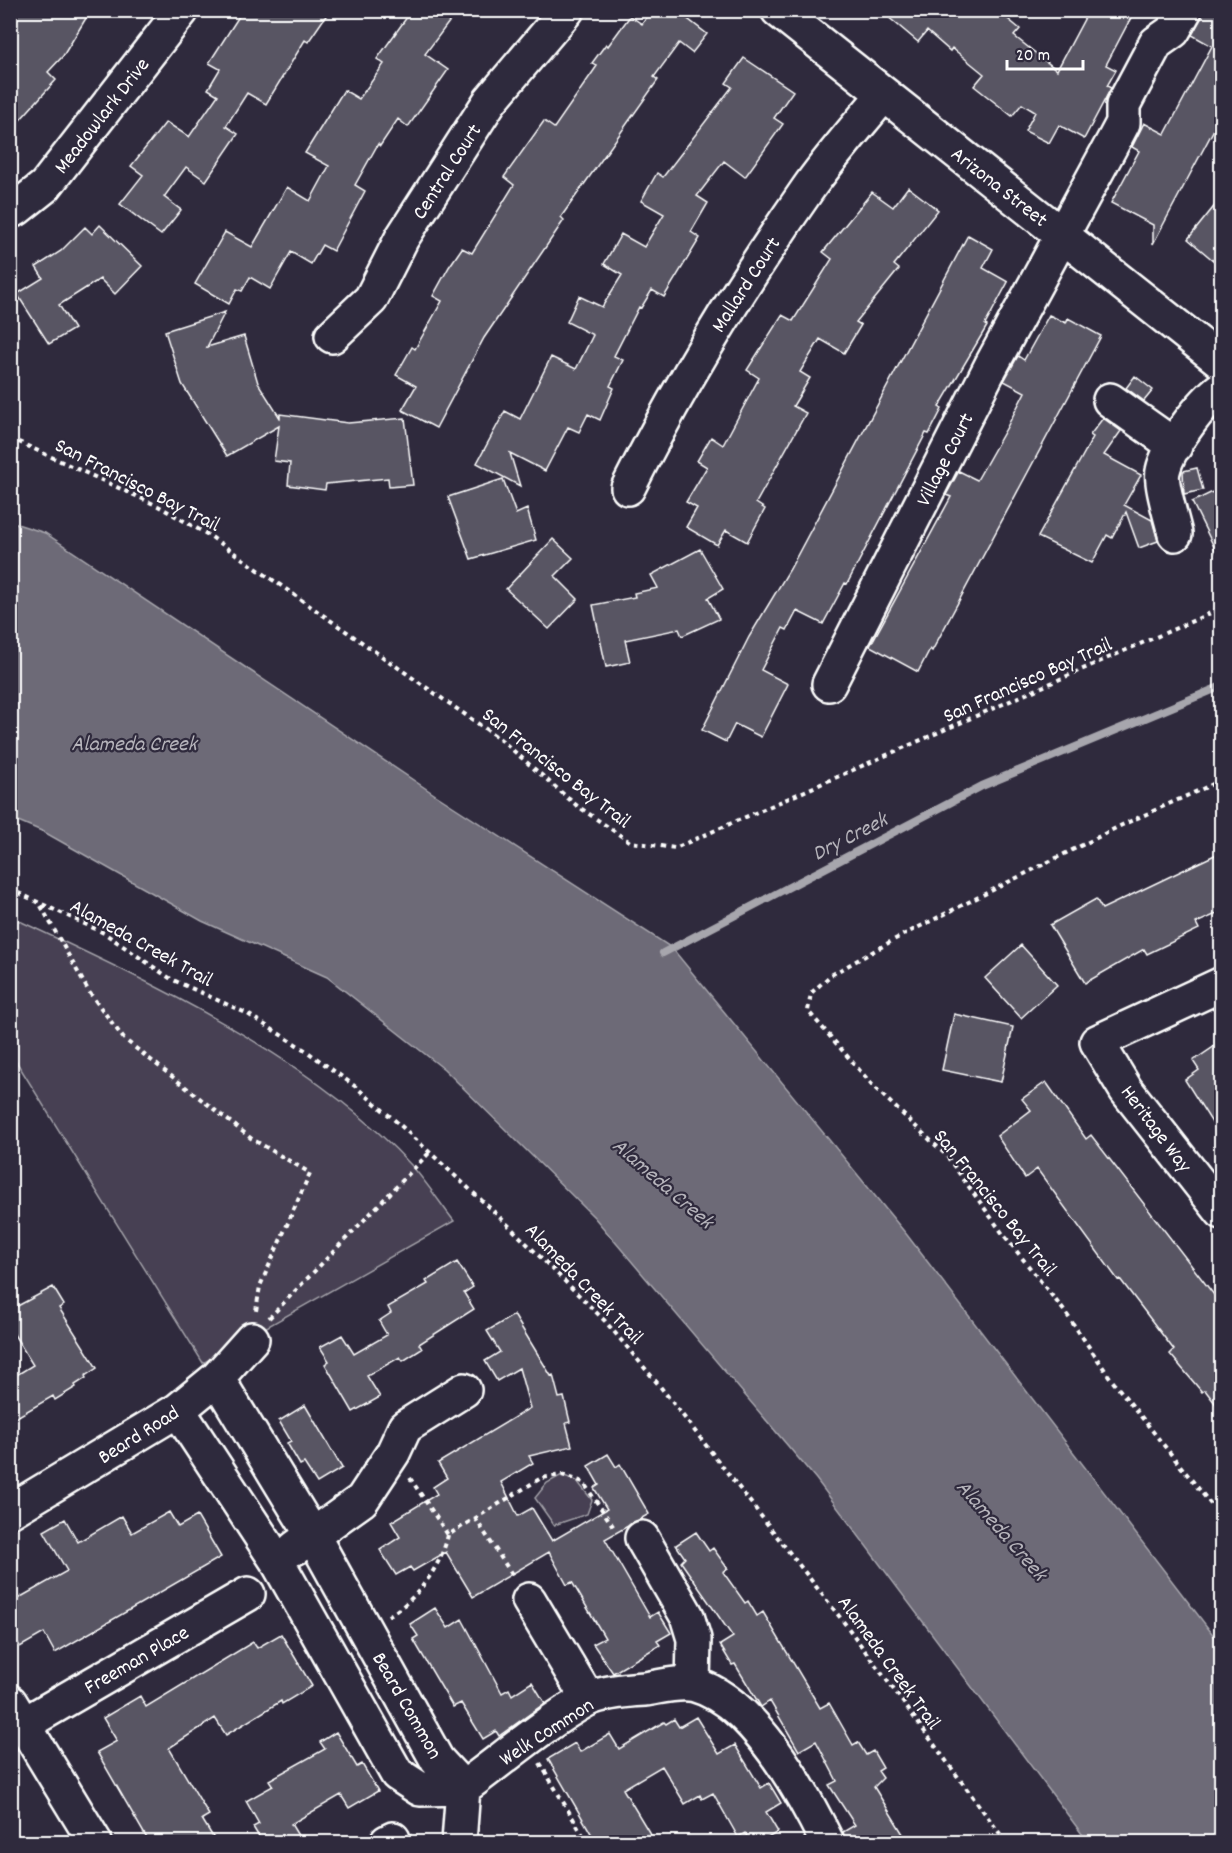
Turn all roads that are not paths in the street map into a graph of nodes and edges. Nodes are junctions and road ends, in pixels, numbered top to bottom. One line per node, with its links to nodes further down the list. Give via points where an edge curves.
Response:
1 (182, 10): 6 (street, Meadowlark Drive, via 45,186 15,209)
2 (567, 10): 8 (street, Central Court, via 490,101 402,238 371,299)
3 (778, 10): 5 (street, Arizona Street)
4 (1179, 21): 7 (street, Village Court, via 1156,43 1123,105 1123,123)
5 (884, 94): 7 (street, Arizona Street); 13 (street, Mallard Court, via 808,188 728,308 669,407)
6 (10, 208)
7 (1063, 235): 9 (street, Arizona Street); 15 (street, Village Court, via 991,366)
8 (332, 336)
9 (1221, 362)
10 (1221, 388): 12 (street, via 1209,398)
11 (1110, 400): 12 (street)
12 (1175, 446): 14 (street, via 1162,472)
13 (628, 488)
14 (1175, 534)
15 (829, 684)
16 (1221, 984): 17 (street, Heritage Way, via 1097,1042 1126,1090)
17 (1221, 1212)
18 (252, 1339): 19 (street, Beard Road)
19 (217, 1378): 21 (street, Beard Road); 23 (street, Beard Common)
20 (464, 1390): 23 (street, via 405,1427 362,1500)
21 (178, 1410): 22 (street, Beard Road); 25 (street, Beard Common)
22 (10, 1511)
23 (313, 1536): 25 (street); 31 (street, Beard Common, via 437,1760)
24 (642, 1538): 28 (street, via 687,1616 694,1639)
25 (277, 1561): 31 (street, Beard Common, via 398,1774 420,1789)
26 (248, 1594): 30 (street, Freeman Place)
27 (529, 1599): 29 (street)
28 (693, 1684): 29 (street, Welk Common); 34 (street, via 730,1702 763,1737)
29 (588, 1699): 31 (street, Welk Common)
30 (17, 1713): 32 (street)
31 (463, 1788): 33 (street)
32 (95, 1842)
33 (459, 1842)
34 (827, 1842)

